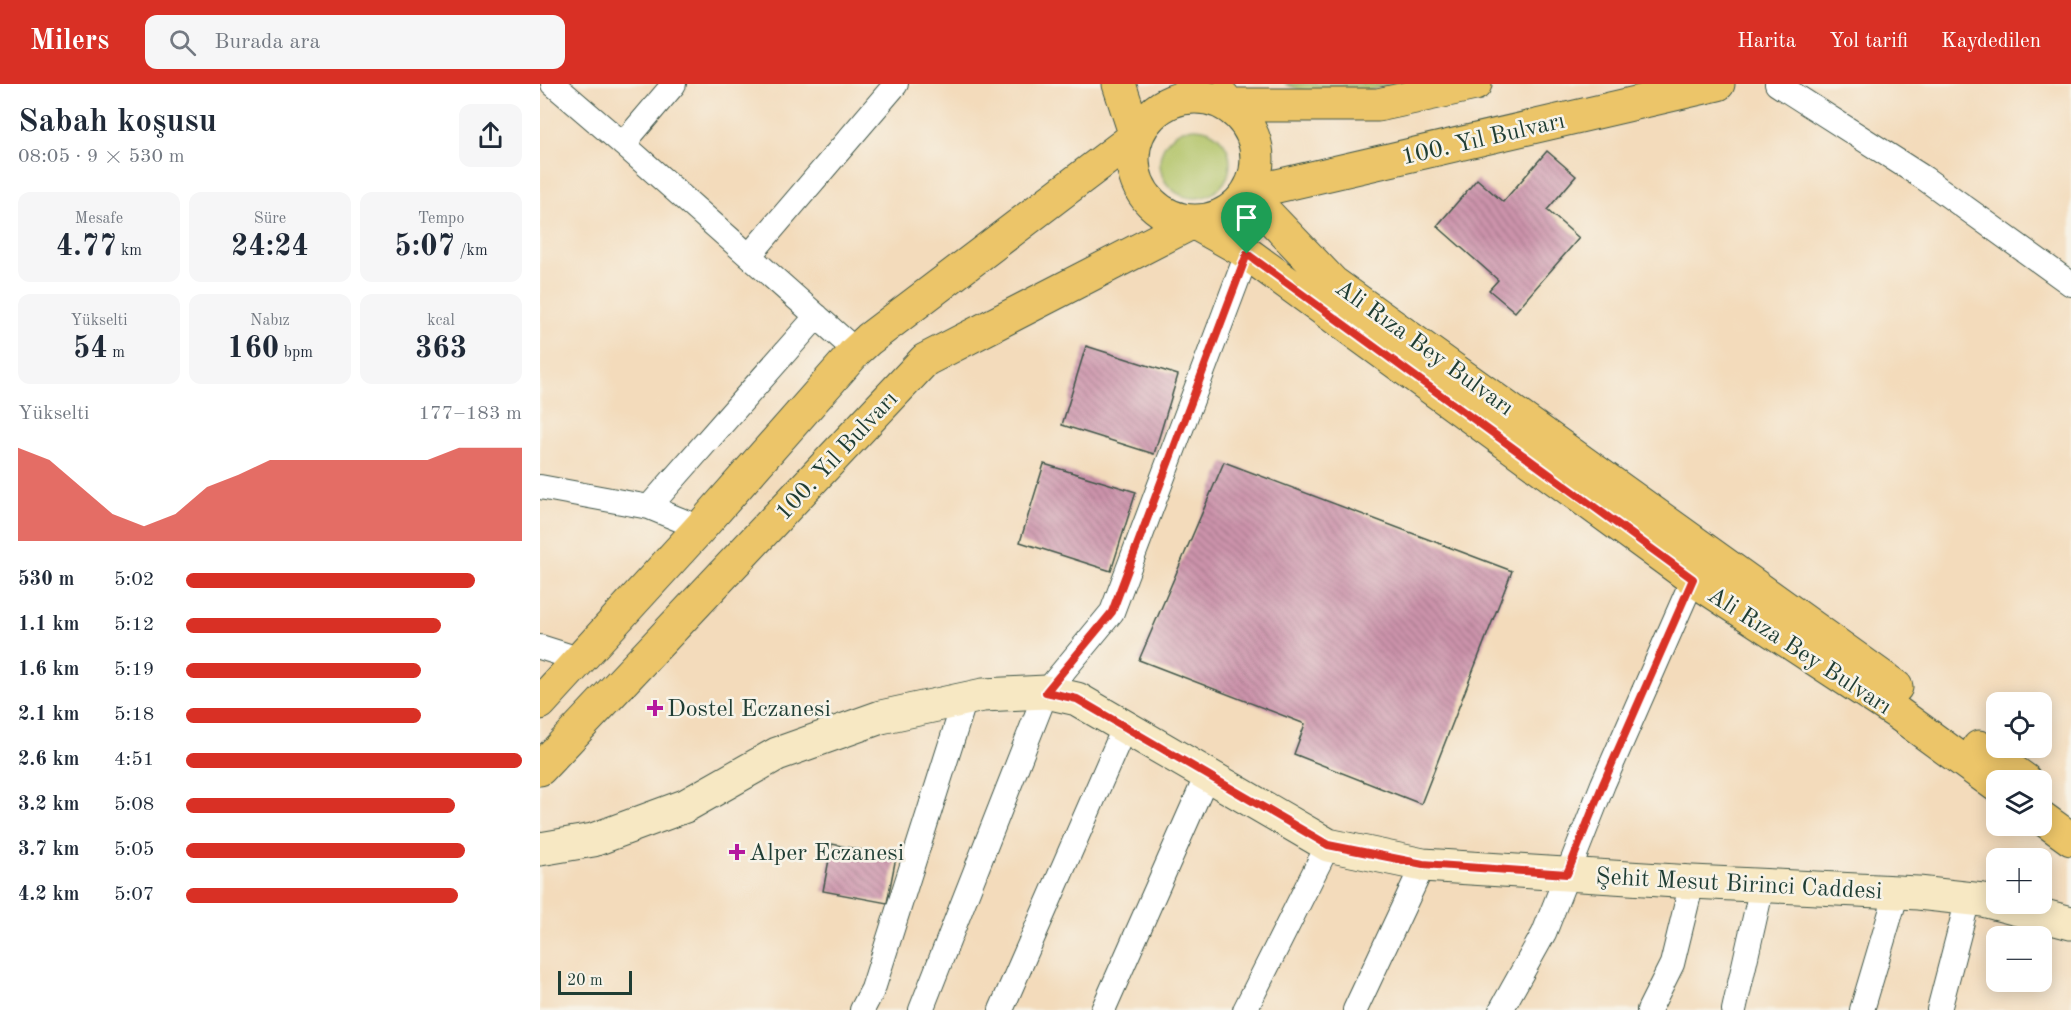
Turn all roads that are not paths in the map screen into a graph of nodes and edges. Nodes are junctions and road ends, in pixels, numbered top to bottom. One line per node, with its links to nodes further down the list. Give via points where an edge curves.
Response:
1 (553, 84): 10 (street)
2 (674, 84): 10 (street)
3 (896, 84): 14 (street)
4 (1119, 84): 9 (main road)
5 (1475, 84): 8 (main road, via 1378,105)
6 (1718, 84): 11 (main road, 100. Yıl Bulvarı)
7 (1777, 84): 15 (street, via 1924,178)
8 (1222, 95): 9 (main road, via 1174,100 1158,108); 11 (main road, via 1242,118 1255,145 1256,175)
9 (1136, 136): 12 (main road, via 1134,176 1142,194 1165,214); 17 (main road)
10 (623, 144): 14 (street)
11 (1248, 193): 12 (main road, via 1224,214); 29 (main road, Ali Rıza Bey Bulvarı, via 1333,283)
12 (1193, 222): 13 (main road, Ali Rıza Bey Bulvarı); 28 (main road, 100. Yıl Bulvarı, via 925,360)
13 (1247, 254): 21 (main road, Ali Rıza Bey Bulvarı); 24 (street, via 1112,612)
14 (749, 256): 16 (street)
15 (2071, 284)
16 (817, 316): 17 (street); 19 (street)
17 (856, 351): 20 (main road)
18 (540, 487): 19 (street)
19 (649, 507): 20 (street)
20 (700, 528): 23 (main road)
21 (1693, 579): 31 (main road, Ali Rıza Bey Bulvarı, via 1896,712); 39 (street)
22 (540, 647): 23 (street)
23 (578, 659): 26 (main road)
24 (1046, 692): 25 (main road, Şehit Mesut Birinci Caddesi); 27 (main road, Şehit Mesut Birinci Caddesi, via 1077,699); 46 (street)
25 (965, 699): 37 (main road, Şehit Mesut Birinci Caddesi, via 881,717 777,754 685,806 593,840); 45 (street, via 873,989)
26 (540, 703)
27 (1125, 726): 30 (main road, Şehit Mesut Birinci Caddesi); 47 (street)
28 (540, 769)
29 (2011, 770)
30 (1207, 775): 36 (main road, Şehit Mesut Birinci Caddesi); 48 (street)
31 (1986, 778)
32 (2052, 799): 33 (main road)
33 (2071, 813)
34 (2052, 825): 35 (main road)
35 (2071, 839)
36 (1328, 845): 38 (main road, Şehit Mesut Birinci Caddesi); 49 (street)
37 (540, 849)
38 (1423, 864): 39 (main road, Şehit Mesut Birinci Caddesi); 50 (street)
39 (1567, 874): 40 (main road, Şehit Mesut Birinci Caddesi); 51 (street, via 1544,933)
40 (1692, 882): 41 (main road, Şehit Mesut Birinci Caddesi); 52 (street, via 1672,964)
41 (1762, 886): 42 (main road, Şehit Mesut Birinci Caddesi); 53 (street)
42 (1897, 892): 43 (main road, Şehit Mesut Birinci Caddesi); 54 (street)
43 (1968, 899): 44 (main road, Şehit Mesut Birinci Caddesi); 55 (street)
44 (2071, 923)
45 (862, 1010)
46 (921, 1010)
47 (1001, 1010)
48 (1103, 1010)
49 (1245, 1010)
50 (1355, 1010)
51 (1502, 1010)
52 (1649, 1010)
53 (1734, 1010)
54 (1862, 1010)
55 (1939, 1010)

